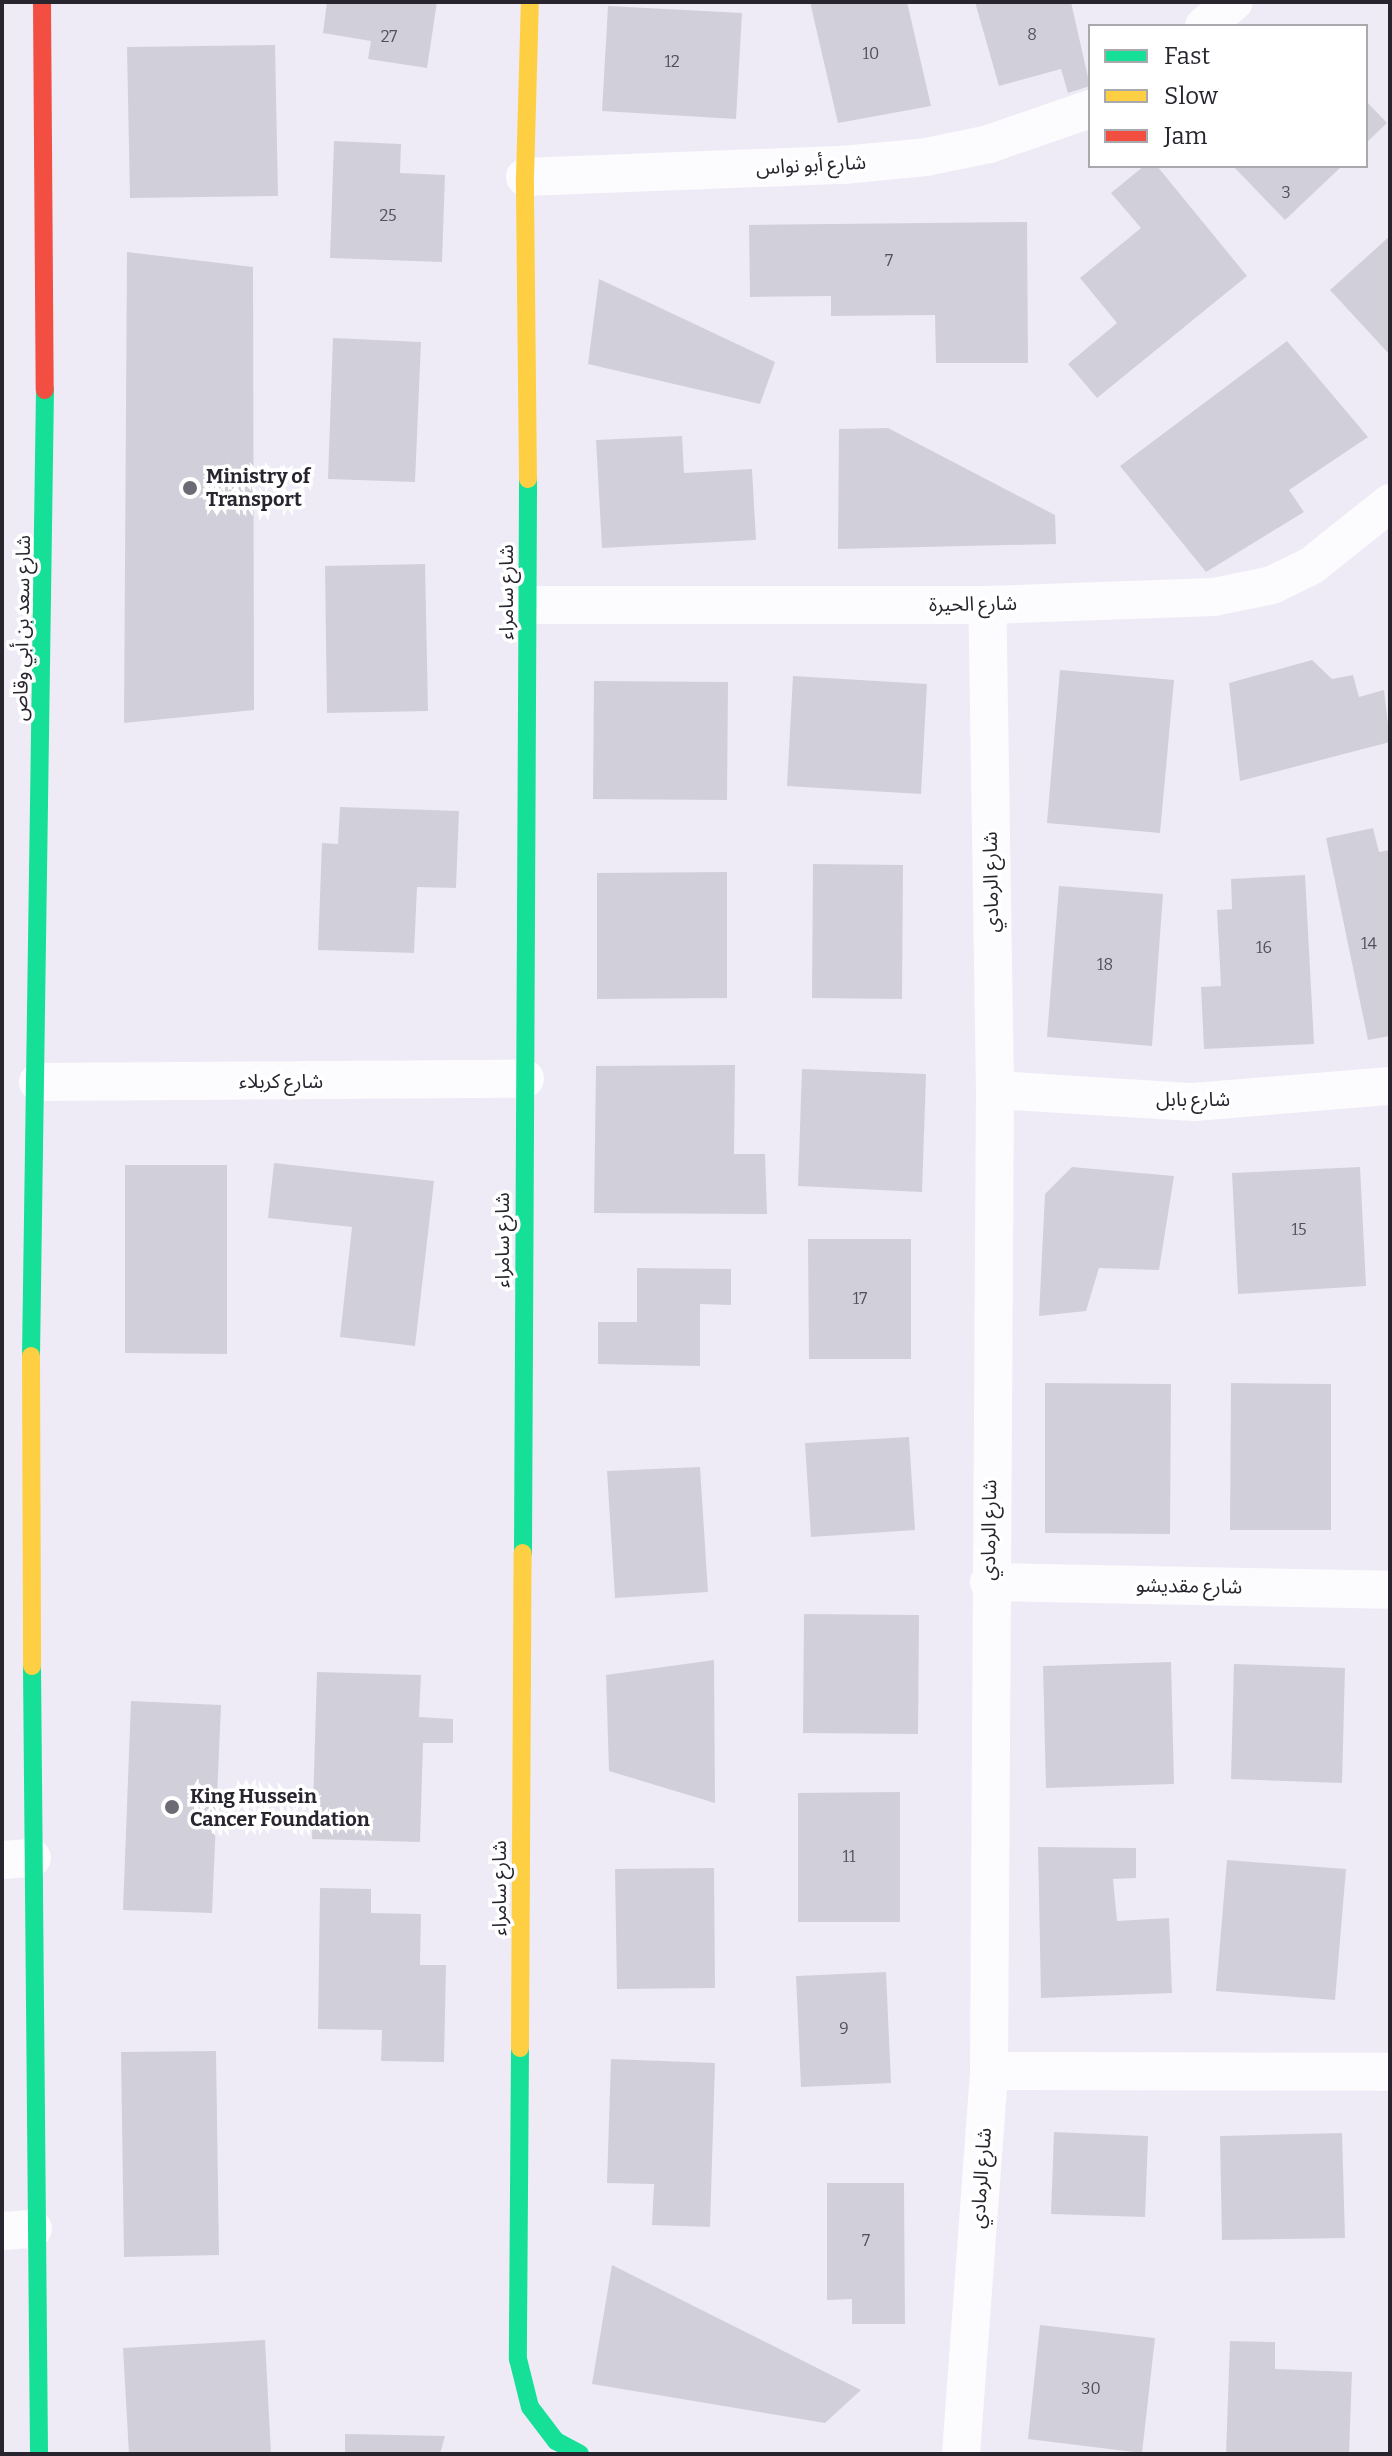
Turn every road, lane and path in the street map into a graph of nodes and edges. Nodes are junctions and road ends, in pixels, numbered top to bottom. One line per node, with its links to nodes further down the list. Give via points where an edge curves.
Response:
1 (42, 2): 13 (street, شارع سعد بن أبي وقاص, via 46,480)
2 (530, 2): 8 (street, شارع سامراء)
3 (1185, 2): 5 (street)
4 (1234, 2): 6 (street)
5 (1202, 24)
6 (1206, 24)
7 (1088, 110): 8 (street, شارع أبو نواس, via 989,144 926,157)
8 (525, 177): 10 (street, شارع سامراء)
9 (1390, 503): 11 (street, شارع الحيرة, via 1311,566 1272,585 1214,597)
10 (529, 605): 11 (street, شارع الحيرة); 12 (street, شارع سامراء)
11 (987, 605): 15 (street, شارع الرمادي)
12 (525, 1079): 13 (street, شارع كربلاء); 23 (street, شارع سامراء, via 518,2359 530,2407 556,2441)
13 (38, 1082): 18 (street, شارع سعد بن أبي وقاص, via 23,1397)
14 (1390, 1086): 15 (street, شارع بابل, via 1194,1102)
15 (995, 1090): 16 (street, شارع الرمادي)
16 (989, 1582): 17 (street, شارع مقديشو); 19 (street, شارع الرمادي)
17 (1390, 1590)
18 (17, 1859): 21 (street, شارع سعد بن أبي وقاص)
19 (989, 2071): 20 (street); 24 (street, شارع الرمادي)
20 (1390, 2072)
21 (18, 2230): 22 (street, شارع سعد بن أبي وقاص)
22 (39, 2454)
23 (580, 2454)
24 (961, 2454)

